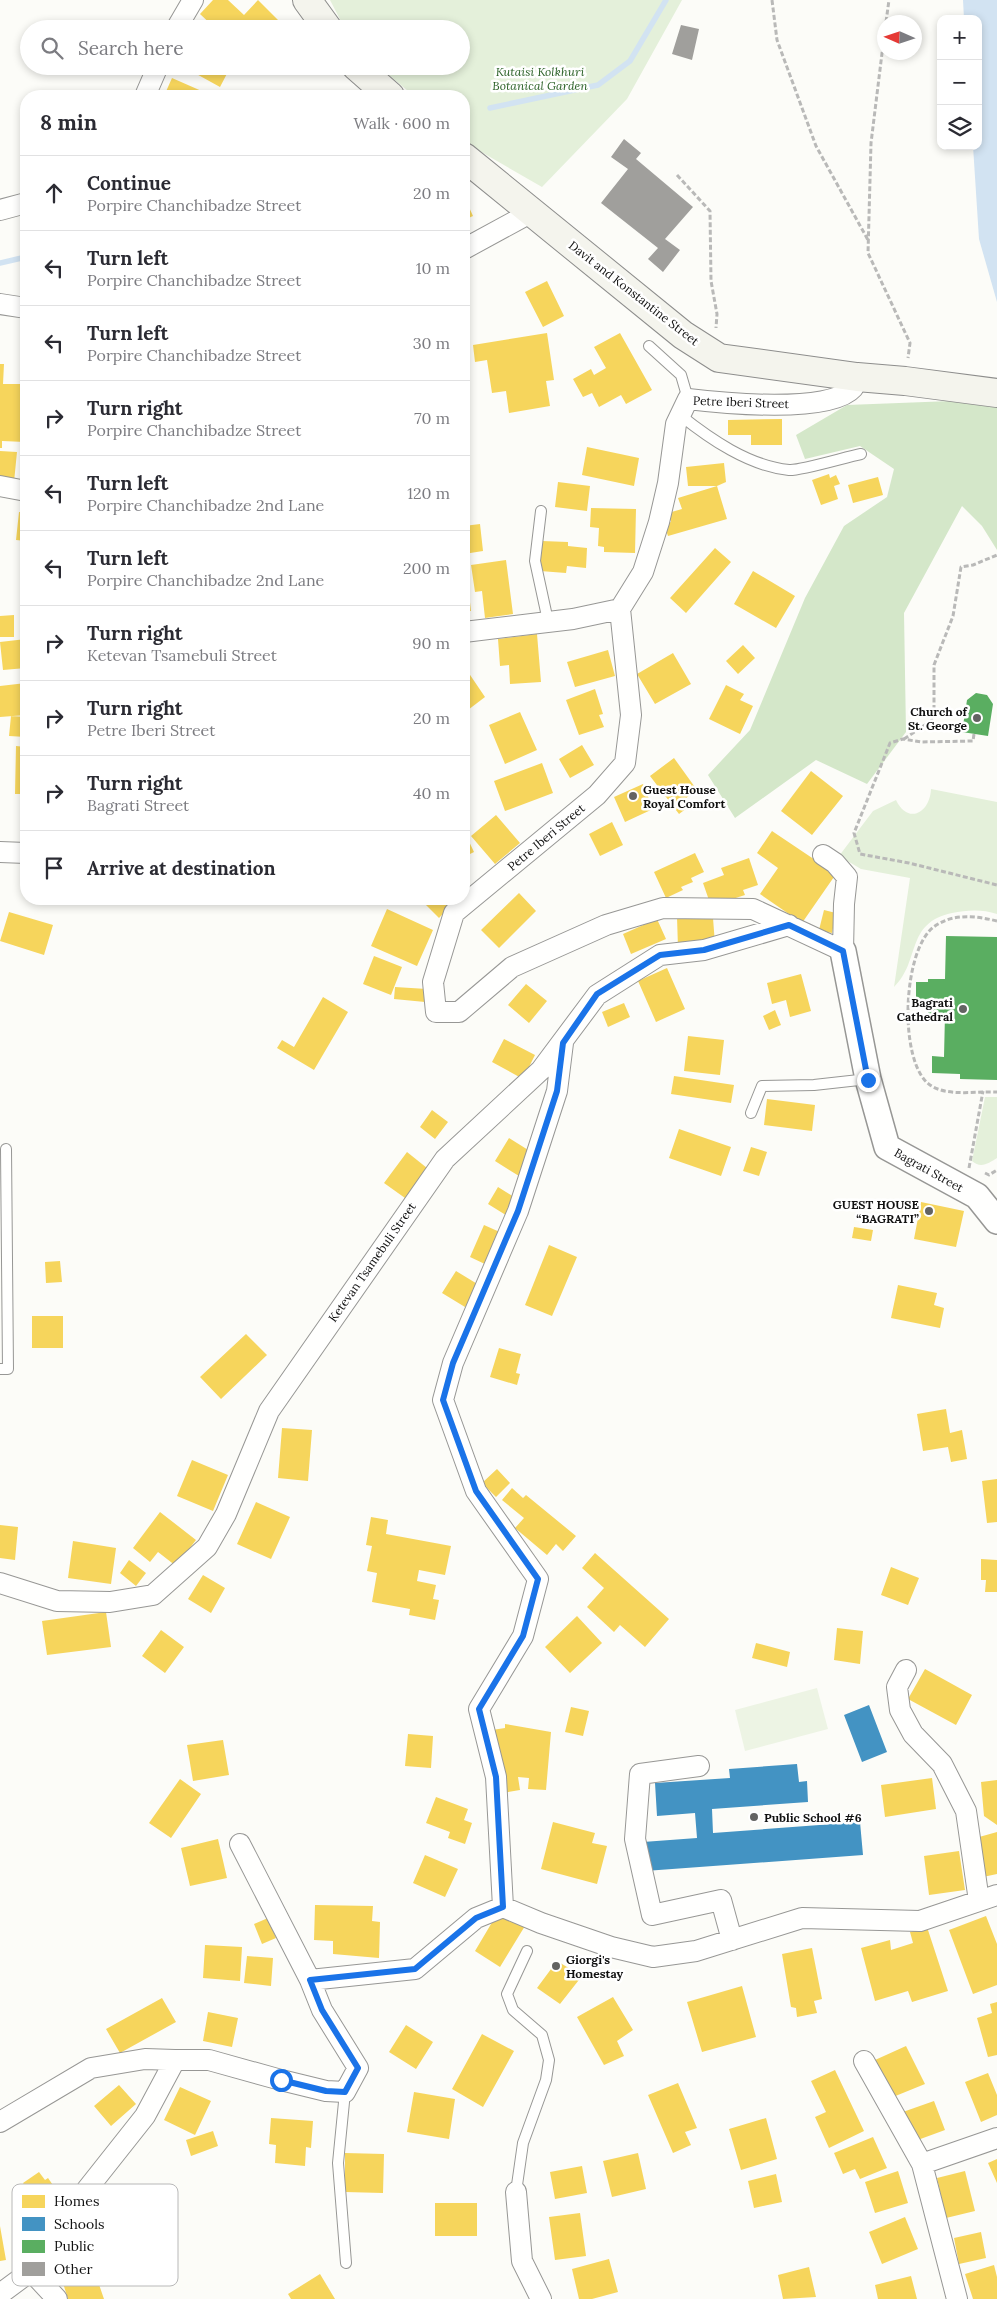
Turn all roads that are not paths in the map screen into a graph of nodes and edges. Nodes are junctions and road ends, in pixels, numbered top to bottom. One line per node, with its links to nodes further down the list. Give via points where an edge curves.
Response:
1 (194, 0): 3 (street)
2 (307, 0): 4 (main road)
3 (182, 20)
4 (321, 20)
5 (154, 75): 7 (street)
6 (366, 75): 8 (main road)
7 (148, 90)
8 (383, 90)
9 (470, 161): 12 (main road, Davit and Konstantine Street)
10 (20, 204): 11 (street)
11 (0, 210)
12 (532, 212): 13 (street); 17 (main road, Davit and Konstantine Street, via 683,335 719,358)
13 (470, 247)
14 (0, 304): 15 (street)
15 (20, 307)
16 (649, 346): 19 (lane, via 681,375)
17 (858, 377): 18 (main road, Davit and Konstantine Street); 19 (street, Petre Iberi Street, via 852,388 830,400)
18 (997, 393)
19 (684, 407): 20 (lane, via 710,439 758,462 790,470); 24 (street, Petre Iberi Street, via 676,424 659,522 643,572)
20 (861, 454)
21 (0, 486): 22 (street)
22 (20, 490)
23 (541, 511): 25 (lane, via 535,561)
24 (620, 608): 25 (street); 30 (street, Petre Iberi Street, via 631,715 625,763 596,795)
25 (548, 621): 26 (street)
26 (470, 631)
27 (0, 852): 28 (street)
28 (20, 853)
29 (823, 855): 33 (street, Bagrati Street, via 847,877)
30 (470, 900)
31 (464, 905): 32 (street, Petre Iberi Street, via 454,913 433,982 436,1012 460,1012 512,967 606,925 663,908 753,909)
32 (789, 925): 33 (street, Petre Iberi Street); 34 (street, Ketevan Tsamebuli Street, via 704,950 660,955 597,994)
33 (843, 951): 35 (street, Bagrati Street)
34 (563, 1043): 40 (street, Ketevan Tsamebuli Street, via 541,1070 445,1158 269,1411 226,1514 207,1547 153,1594 110,1602 57,1600); 45 (street, via 557,1091 518,1211 453,1363 443,1400 476,1491 538,1579 523,1636 479,1709 496,1777)
35 (868, 1080): 36 (lane, via 762,1086); 38 (street, Bagrati Street, via 887,1147 973,1181 977,1196)
36 (751, 1113)
37 (6, 1149): 39 (lane, via 8,1369)
38 (997, 1221)
39 (0, 1369)
40 (0, 1583)
41 (906, 1670): 44 (street, via 897,1687 900,1710 913,1734 942,1764 966,1811)
42 (699, 1766): 46 (street, via 640,1774 635,1839 652,1915 721,1900)
43 (240, 1844): 48 (street)
44 (988, 1898): 46 (street, via 920,1921 802,1918)
45 (503, 1907): 46 (street, via 611,1947 653,1957 696,1951); 48 (street, via 476,1918 415,1969)
46 (732, 1940)
47 (527, 1951): 56 (lane, via 506,1994 514,2010 542,2035 549,2060 546,2080 523,2143)
48 (310, 1980): 51 (street, via 322,2010 358,2068)
49 (175, 2060): 51 (street, via 209,2060 326,2091); 52 (street, via 145,2059 91,2068); 55 (street, via 145,2116)
50 (864, 2061): 54 (street)
51 (345, 2092): 57 (lane, via 338,2163)
52 (0, 2122)
53 (997, 2138): 54 (street)
54 (922, 2164): 63 (street)
55 (91, 2184)
56 (516, 2192): 62 (street, via 522,2261)
57 (346, 2263)
58 (12, 2285): 60 (street)
59 (45, 2286): 61 (street)
60 (0, 2294)
61 (57, 2299)
62 (541, 2299)
63 (957, 2299)

